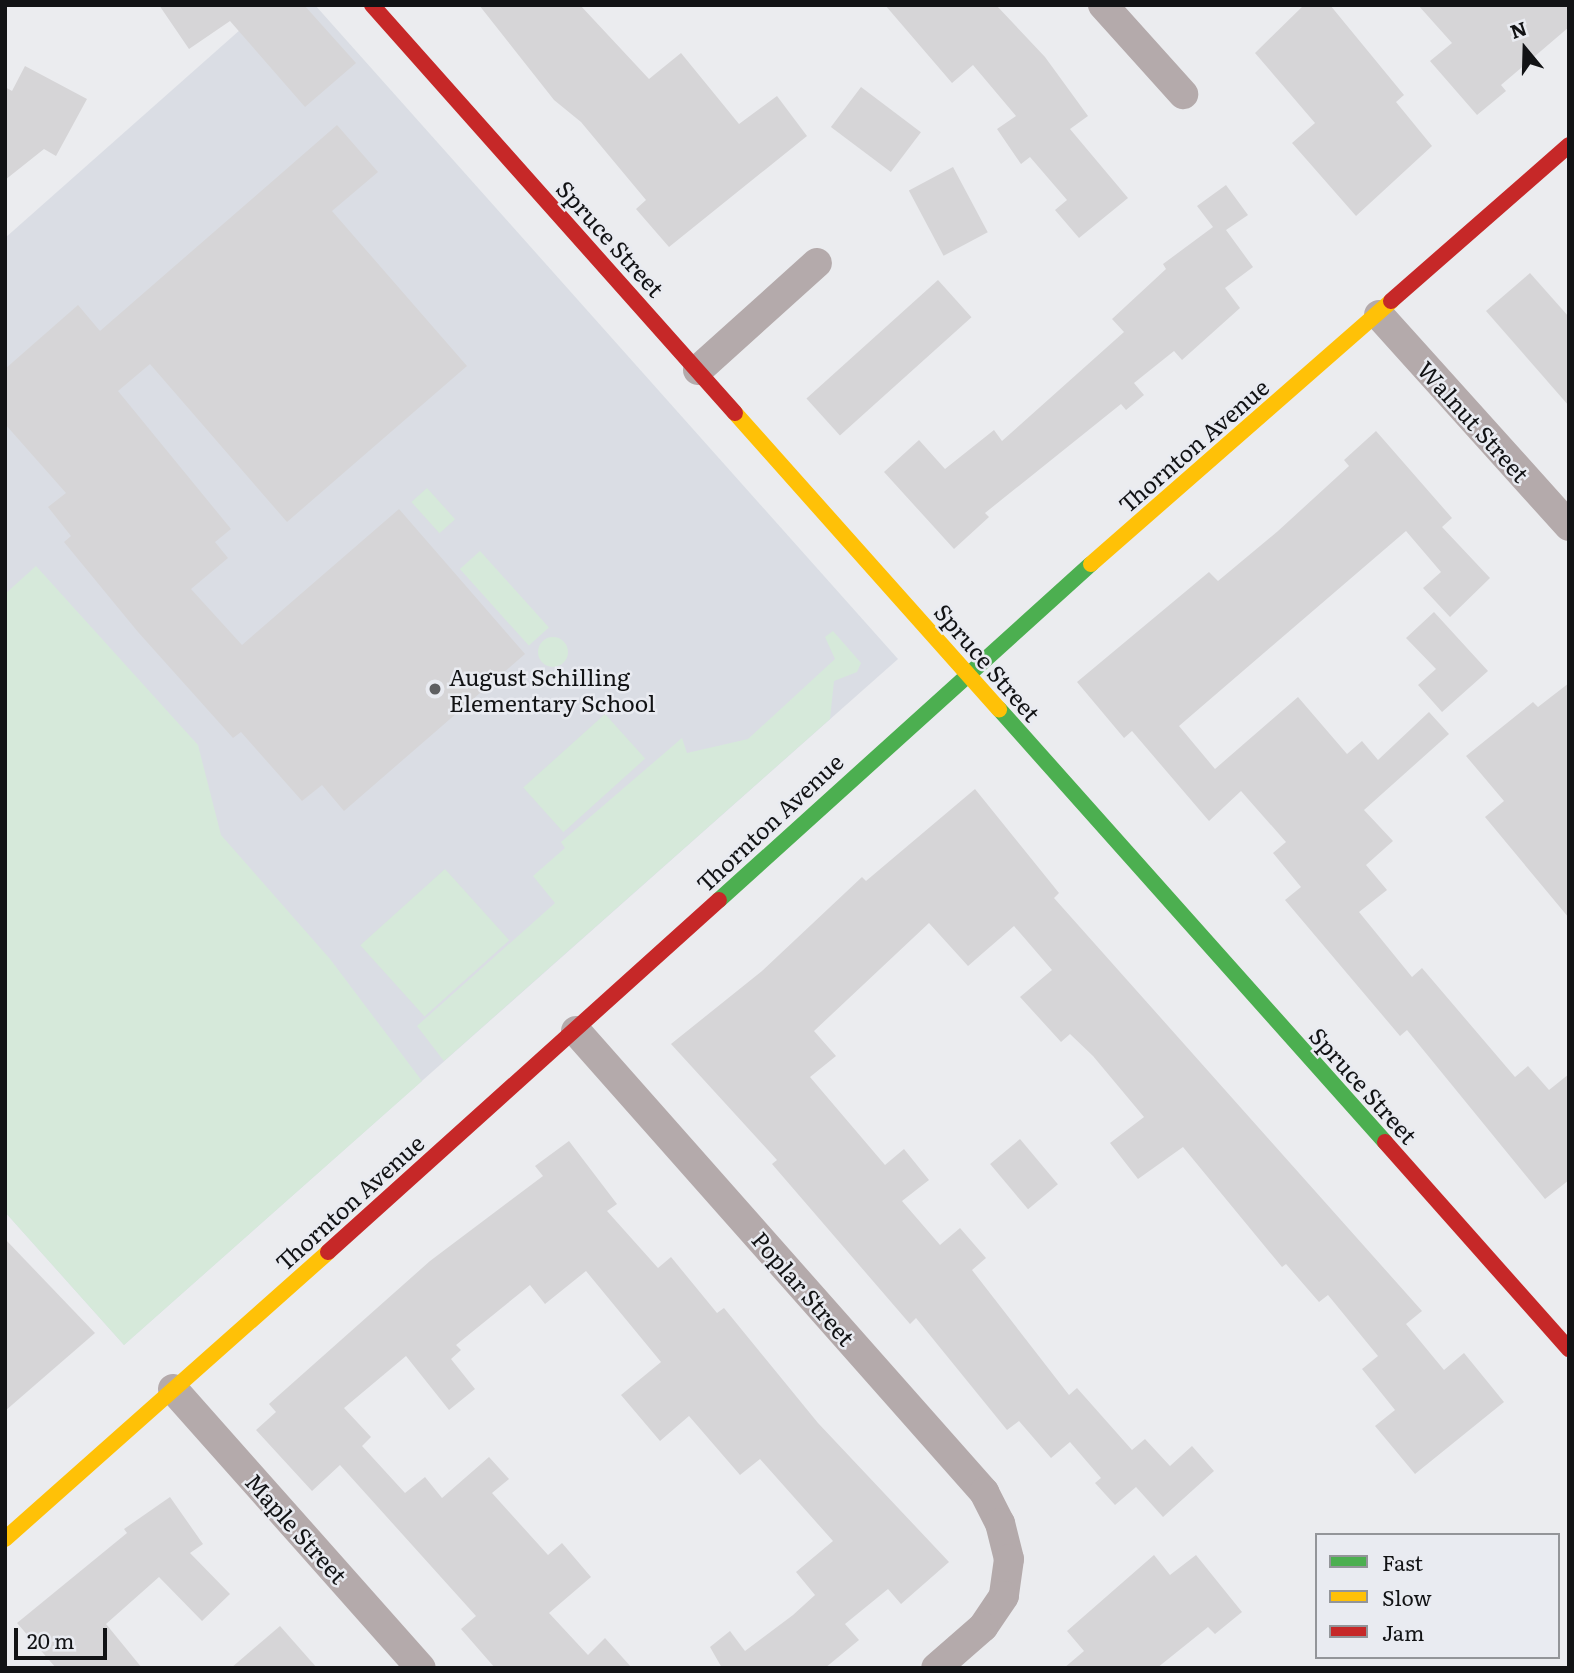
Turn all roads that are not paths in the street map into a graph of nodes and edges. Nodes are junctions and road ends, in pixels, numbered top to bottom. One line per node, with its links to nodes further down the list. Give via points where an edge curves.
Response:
1 (372, 5): 7 (main road, Spruce Street)
2 (1103, 5): 3 (street)
3 (1183, 94)
4 (1569, 145): 6 (main road, Thornton Avenue)
5 (817, 263): 7 (street)
6 (1380, 315): 8 (street, Walnut Street); 9 (main road, Thornton Avenue)
7 (698, 370): 9 (main road, Spruce Street)
8 (1569, 526)
9 (967, 673): 10 (main road, Thornton Avenue); 11 (main road, Spruce Street)
10 (576, 1031): 12 (main road, Thornton Avenue); 15 (street, Poplar Street, via 984,1492 1000,1523 1009,1559 1004,1596 983,1627)
11 (1569, 1349)
12 (173, 1388): 13 (main road, Thornton Avenue); 14 (street, Maple Street)
13 (5, 1539)
14 (421, 1668)
15 (936, 1668)

